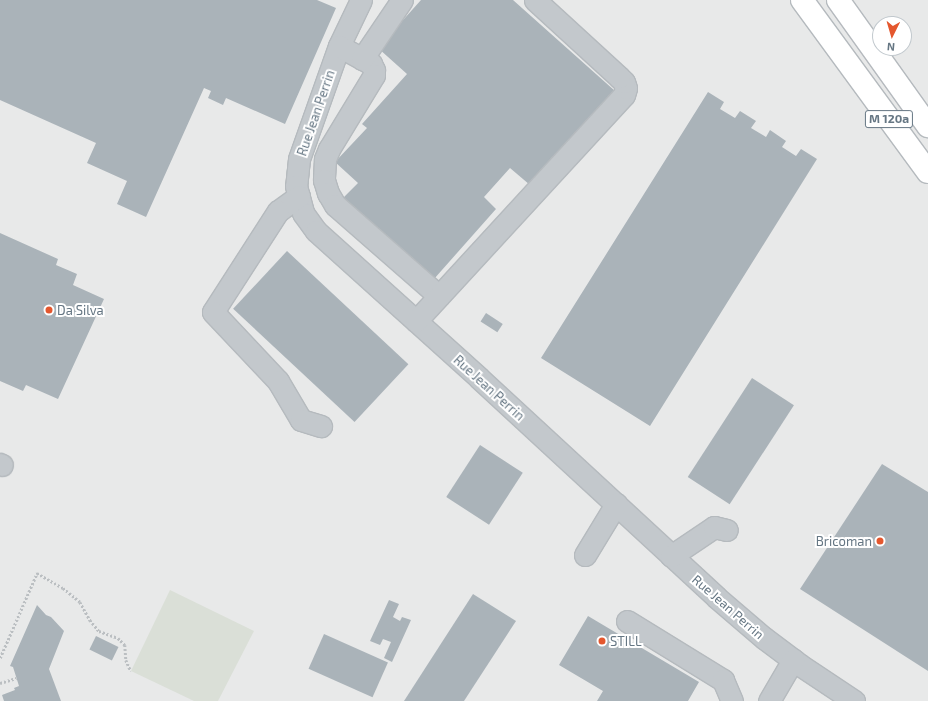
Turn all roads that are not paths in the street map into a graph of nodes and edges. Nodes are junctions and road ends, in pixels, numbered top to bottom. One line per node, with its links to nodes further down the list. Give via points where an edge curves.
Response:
1 (361, 0): 6 (street, Rue Jean Perrin)
2 (402, 0): 7 (street)
3 (535, 0): 11 (street, via 619,77 626,88 619,100)
4 (802, 0): 9 (main road, M 120a)
5 (838, 0): 8 (main road, M 120a)
6 (340, 46): 7 (street); 10 (street, Rue Jean Perrin, via 299,159 296,186)
7 (362, 59): 11 (street, via 371,64 374,75 324,159 324,180 328,193 336,205)
8 (928, 126)
9 (928, 172)
10 (299, 196): 12 (street, Rue Jean Perrin, via 302,213 316,231); 13 (street, via 278,211 214,312 278,381 301,420)
11 (439, 296): 12 (street)
12 (416, 321): 14 (street, Rue Jean Perrin)
13 (321, 426)
14 (616, 504): 16 (street); 17 (street, Rue Jean Perrin)
15 (726, 530): 17 (street, via 714,527)
16 (585, 554)
17 (671, 556): 19 (street, Rue Jean Perrin, via 716,597)
18 (627, 621): 20 (street, via 723,680)
19 (800, 665): 21 (street); 22 (street); 23 (street, Rue Jean Perrin)
20 (732, 701)
21 (769, 701)
22 (786, 701)
23 (854, 701)

